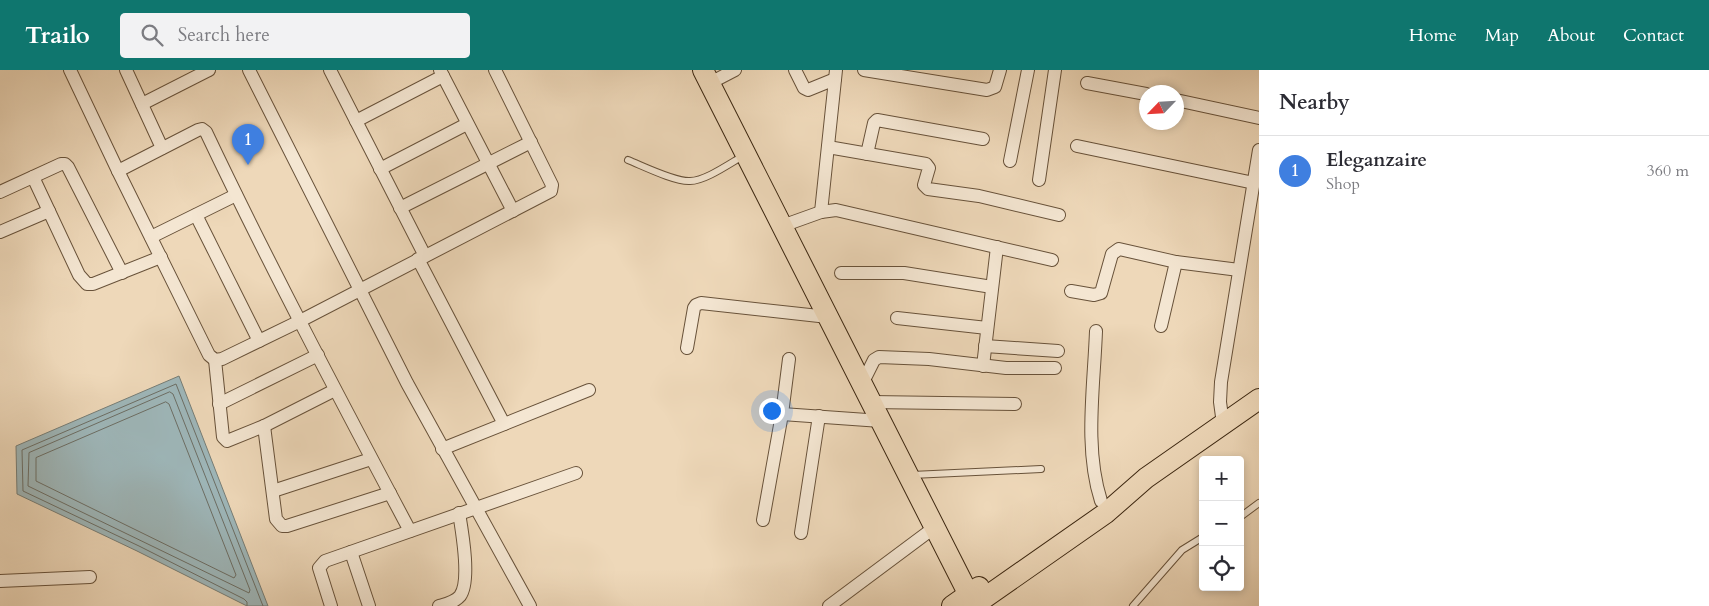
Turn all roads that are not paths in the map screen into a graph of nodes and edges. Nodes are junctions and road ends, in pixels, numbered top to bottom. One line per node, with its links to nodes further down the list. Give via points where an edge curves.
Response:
1 (70, 70): 35 (street)
2 (126, 70): 19 (street)
3 (209, 70): 19 (street)
4 (249, 70): 59 (street)
5 (495, 70): 24 (street)
6 (735, 70): 15 (street)
7 (795, 70): 14 (street, via 808,90)
8 (864, 70): 9 (street, via 987,90 995,87)
9 (1000, 70)
10 (1028, 70): 32 (street)
11 (1055, 70): 37 (street)
12 (335, 72): 21 (street)
13 (442, 73): 21 (street); 22 (street)
14 (835, 74): 26 (street)
15 (706, 76): 30 (main road)
16 (1087, 83): 17 (street)
17 (1139, 93)
18 (1184, 102): 20 (street)
19 (142, 104): 27 (street)
20 (1259, 118)
21 (356, 121): 34 (street)
22 (467, 124): 33 (street); 34 (street)
23 (983, 139): 29 (street, via 878,120 874,123)
24 (531, 142): 33 (street); 43 (street, via 553,189)
25 (1077, 146): 38 (street)
26 (828, 147): 29 (street); 44 (street)
27 (162, 148): 35 (street); 40 (street, via 202,129)
28 (1259, 150): 38 (street)
29 (867, 154): 46 (street, via 926,164 929,168 924,185 928,189 978,196)
30 (746, 155): 31 (lane, via 691,181 674,178); 47 (main road)
31 (628, 160)
32 (1010, 160)
33 (488, 163): 41 (street); 43 (street)
34 (380, 169): 41 (street)
35 (118, 171): 49 (street)
36 (33, 177): 39 (street); 42 (street); 56 (street, via 61,164 68,166)
37 (1039, 180)
38 (1254, 183): 55 (street)
39 (0, 192)
40 (236, 195): 45 (street); 63 (street)
41 (400, 208): 52 (street)
42 (49, 211): 48 (street); 56 (street, via 83,280 93,284)
43 (514, 211): 52 (street)
44 (822, 212): 47 (street); 50 (street, via 850,212)
45 (196, 215): 49 (street); 67 (street)
46 (1059, 215)
47 (782, 226): 61 (main road)
48 (0, 232)
49 (151, 237): 51 (street)
50 (997, 247): 53 (street); 58 (street)
51 (161, 257): 56 (street); 73 (street, via 209,355)
52 (421, 258): 59 (street); 86 (street)
53 (1052, 260)
54 (1176, 262): 55 (street); 60 (street, via 1119,250 1112,254 1101,293); 64 (street)
55 (1239, 270): 87 (street, via 1221,382)
56 (122, 273)
57 (841, 273): 58 (street, via 904,273)
58 (992, 287): 65 (street)
59 (360, 290): 63 (street); 89 (street)
60 (1072, 291)
61 (828, 317): 69 (street, via 701,302 694,308); 76 (main road)
62 (896, 318): 65 (street)
63 (300, 321): 67 (street); 71 (street)
64 (1161, 326)
65 (987, 328): 68 (street)
66 (1096, 331): 97 (street, via 1092,461)
67 (259, 341): 73 (street)
68 (985, 346): 70 (street); 74 (street)
69 (687, 348)
70 (1058, 351)
71 (318, 355): 77 (street); 81 (street)
72 (789, 359): 83 (street)
73 (215, 360): 81 (street)
74 (983, 366): 75 (street); 76 (street, via 879,356)
75 (1054, 368)
76 (862, 384): 80 (main road)
77 (335, 390): 88 (street); 90 (street)
78 (589, 390): 86 (street)
79 (1259, 399): 87 (main road)
80 (871, 402): 82 (street); 85 (main road)
81 (219, 404): 88 (street, via 223,436 227,441)
82 (1014, 404)
83 (782, 414): 84 (street); 102 (street)
84 (819, 416): 85 (street); 105 (street)
85 (881, 421): 93 (main road)
86 (504, 424): 89 (street)
87 (1223, 424): 94 (main road)
88 (264, 426): 95 (street)
89 (442, 449): 99 (street)
90 (371, 459): 95 (street); 96 (street)
91 (1041, 469): 93 (lane)
92 (576, 473): 99 (street)
93 (908, 476): 103 (main road)
94 (1146, 478): 97 (main road); 111 (main road, via 1106,512)
95 (273, 491): 96 (street, via 276,519 282,526)
96 (390, 493): 104 (street)
97 (1101, 501): 111 (main road)
98 (1259, 503): 101 (lane)
99 (474, 508): 100 (street); 115 (street)
100 (460, 513): 104 (street); 110 (street, via 465,561)
101 (1244, 514)
102 (764, 520)
103 (935, 527): 111 (main road); 116 (street)
104 (410, 531): 107 (street)
105 (801, 534)
106 (1199, 539): 118 (lane, via 1182,550)
107 (351, 552): 112 (street, via 325,561 319,568); 113 (street)
108 (90, 577): 109 (street)
109 (0, 581)
110 (463, 601): 114 (street)
111 (972, 602): 117 (main road)
112 (331, 606)
113 (369, 606)
114 (439, 606)
115 (530, 606)
116 (829, 606)
117 (952, 606)
118 (1133, 606)

